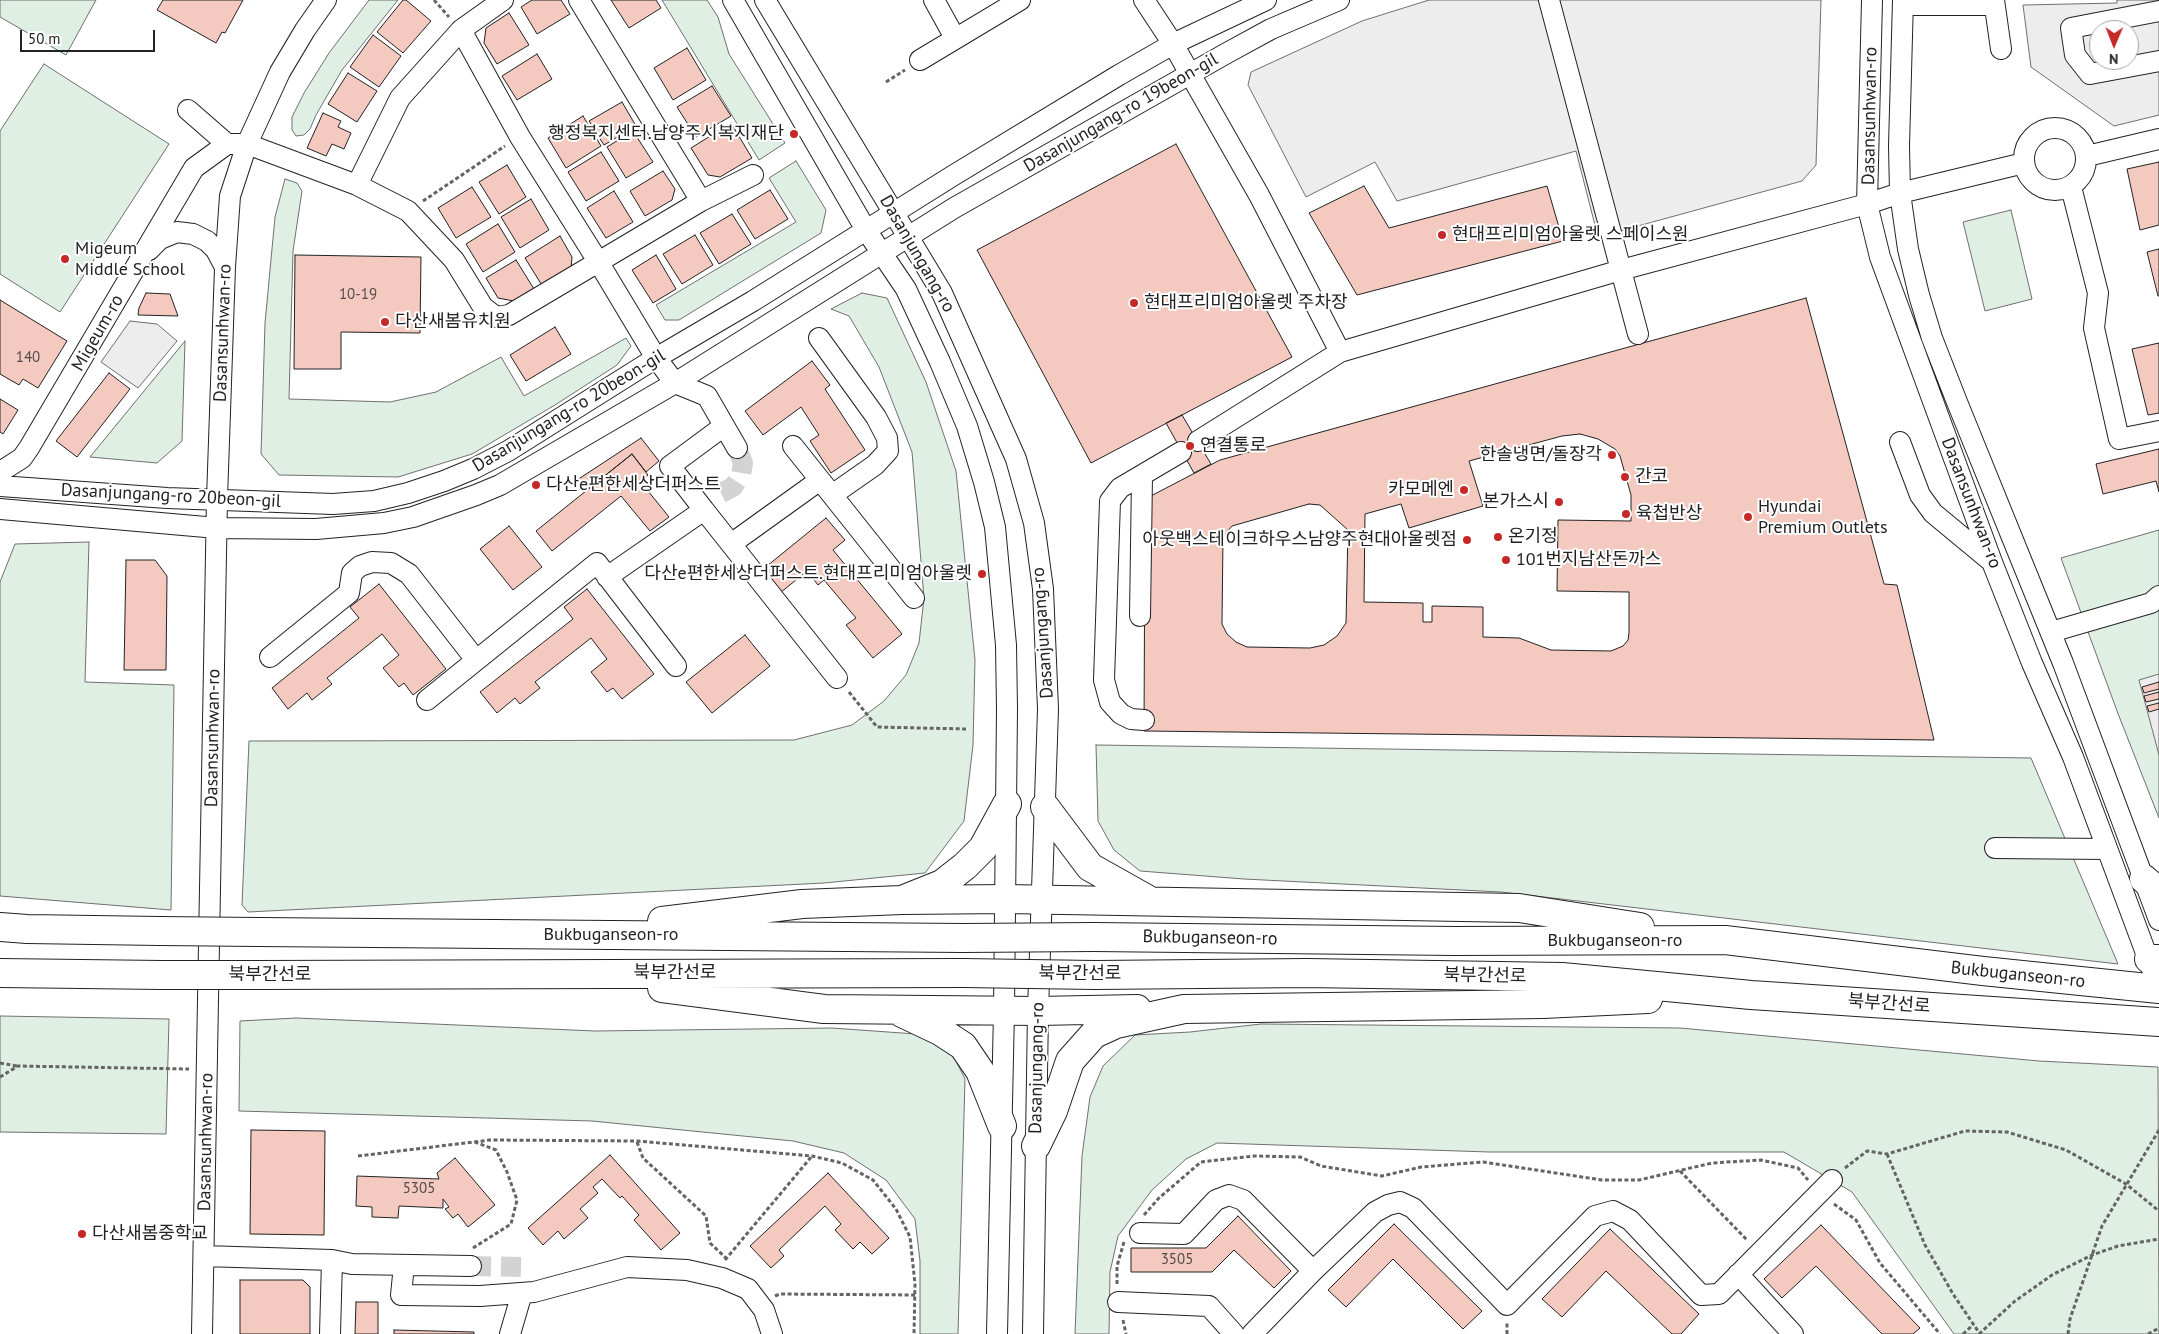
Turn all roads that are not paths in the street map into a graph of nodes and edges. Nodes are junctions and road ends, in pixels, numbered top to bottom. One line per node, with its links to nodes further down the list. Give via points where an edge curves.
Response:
1 (326, 0): 26 (street, via 280,72)
2 (503, 0): 16 (street)
3 (579, 0): 33 (street)
4 (733, 0): 36 (street, Dasanjungang-ro)
5 (765, 0): 35 (street, Dasanjungang-ro)
6 (934, 0): 17 (street)
7 (1020, 0): 17 (street)
8 (1144, 0): 18 (street)
9 (1266, 0): 18 (street, Dasanjungang-ro 19beon-gil)
10 (1339, 0): 22 (street, Dasanjungang-ro 19beon-gil, via 1271,29)
11 (1549, 0): 42 (street)
12 (1872, 0): 34 (street, Dasansunhwan-ro)
13 (1903, 3): 14 (street); 32 (street, Dasansunhwan-ro)
14 (1994, 3): 19 (street)
15 (2159, 11): 21 (street, via 2071,28 2075,55 2090,74)
16 (461, 30): 30 (street, via 400,98); 40 (street, via 520,136)
17 (955, 38): 20 (street)
18 (1173, 44): 22 (street); 35 (street, Dasanjungang-ro 19beon-gil)
19 (2001, 49)
20 (920, 60)
21 (2159, 62)
22 (1190, 74): 37 (street, Dasanjungang-ro 19beon-gil); 45 (street, via 1259,195)
23 (188, 110): 25 (street)
24 (2159, 139): 27 (street)
25 (227, 144): 26 (street); 39 (street, Migeum-ro, via 194,168)
26 (247, 144): 30 (street); 41 (street, Dasansunhwan-ro, via 230,196)
27 (2087, 156): 28 (street, via 2079,138 2057,128 2040,131 2028,143); 31 (street, via 2084,173)
28 (2024, 163): 31 (street, via 2033,182 2053,191); 32 (street)
29 (753, 175): 33 (street)
30 (356, 185): 40 (street, via 408,211 454,260 482,308 496,317 509,316)
31 (2071, 187): 49 (street, via 2098,293 2094,328 2119,439)
32 (1900, 192): 34 (street); 69 (street, Dasansunhwan-ro, via 1908,249 1932,338)
33 (701, 201): 40 (street)
34 (1867, 204): 42 (street); 64 (street, Dasansunhwan-ro, via 1880,257)
35 (895, 214): 36 (street, Dasanjungang-ro 20beon-gil); 37 (street, Dasanjungang-ro)
36 (866, 230): 38 (street, Dasanjungang-ro); 46 (street, Dasanjungang-ro 20beon-gil)
37 (908, 236): 38 (street, Dasanjungang-ro 20beon-gil); 77 (street, Dasanjungang-ro, via 942,293 972,359 1016,460 1034,523 1047,651)
38 (882, 253): 47 (street, Dasanjungang-ro 20beon-gil); 76 (street, Dasanjungang-ro, via 906,289 940,362 967,426 984,482 994,528 1006,645)
39 (139, 260): 41 (street, via 160,239 177,232 193,234 207,241); 53 (street, Migeum-ro)
40 (600, 262): 46 (street)
41 (225, 267): 59 (street, Dasansunhwan-ro)
42 (1621, 270): 43 (street); 45 (street)
43 (1638, 334)
44 (819, 338): 58 (street, via 876,417 887,438 888,451 875,465)
45 (1340, 352): 55 (street)
46 (656, 358): 47 (street); 59 (street, Dasanjungang-ro 20beon-gil, via 508,451 473,469 408,493 374,501 332,504)
47 (675, 383): 48 (street, via 707,396); 62 (street, Dasanjungang-ro 20beon-gil, via 500,485 421,515 384,523 324,529)
48 (724, 426): 52 (street); 61 (street, via 670,466)
49 (2159, 431)
50 (1900, 442): 64 (street, via 1920,494 1933,513)
51 (793, 446): 58 (street)
52 (737, 448)
53 (22, 458): 54 (street); 57 (street, via 22,472)
54 (0, 472)
55 (1142, 476): 68 (street); 75 (street, via 1120,488 1110,501 1104,680 1110,702 1121,714)
56 (0, 486): 57 (street, Dasanjungang-ro 20beon-gil)
57 (35, 488): 59 (street, Dasanjungang-ro 20beon-gil)
58 (826, 488): 63 (street); 67 (street)
59 (217, 500): 62 (street, Dasansunhwan-ro)
60 (0, 510): 62 (street)
61 (704, 510): 63 (street); 65 (street)
62 (217, 528): 103 (street, Dasansunhwan-ro)
63 (731, 544): 73 (street)
64 (1992, 562): 79 (street, Dasansunhwan-ro, via 2073,757)
65 (607, 577): 71 (street, via 597,563); 72 (street)
66 (2159, 596): 69 (street, via 2151,603)
67 (914, 598)
68 (1140, 616)
69 (2051, 632): 80 (street, Dasansunhwan-ro)
70 (270, 657): 71 (street, via 349,593 352,574 360,566 372,562 391,563 409,574)
71 (476, 660): 74 (street)
72 (676, 666)
73 (838, 678)
74 (427, 700)
75 (1144, 720)
76 (1007, 804): 81 (street, Dasanjungang-ro); 82 (highway, via 982,848 965,866 942,884)
77 (1044, 807): 83 (street, Dasanjungang-ro); 84 (highway, via 1090,867)
78 (1995, 848): 79 (street)
79 (2107, 849): 89 (street, Dasansunhwan-ro)
80 (2152, 886): 85 (street, Dasansunhwan-ro)
81 (1006, 899): 82 (highway); 83 (highway); 96 (street, Dasanjungang-ro)
82 (902, 900): 87 (highway, via 802,904)
83 (1041, 900): 84 (highway); 97 (street, Dasanjungang-ro)
84 (1153, 902): 88 (highway, via 1519,908)
85 (2159, 920)
86 (0, 927): 87 (highway, Bukbuganseon-ro, bridge)
87 (549, 935): 88 (highway, Bukbuganseon-ro, bridge)
88 (1725, 940): 92 (highway, Bukbuganseon-ro)
89 (2154, 959): 92 (street, Dasansunhwan-ro)
90 (0, 972): 91 (highway, 북부간선로, bridge, via 162,975)
91 (538, 973): 93 (highway, 북부간선로, bridge, via 1308,973 1562,977); 94 (highway, via 824,1009)
92 (2151, 989)
93 (1751, 995): 95 (highway, via 1543,1004); 98 (highway, 북부간선로)
94 (894, 1009): 96 (highway); 99 (highway, via 940,1030 963,1046 980,1071)
95 (1184, 1009): 97 (highway); 100 (highway, via 1116,1024 1094,1034 1070,1061 1053,1111)
96 (1004, 1011): 97 (highway); 99 (street, Dasanjungang-ro)
97 (1038, 1011): 100 (street, Dasanjungang-ro)
98 (2153, 1022)
99 (1002, 1126): 115 (street, Dasanjungang-ro)
100 (1036, 1146): 116 (street, Dasanjungang-ro)
101 (1825, 1187): 108 (street)
102 (1141, 1225): 107 (street, via 1184,1234 1216,1200 1229,1194 1243,1200)
103 (204, 1256): 104 (street); 111 (street, Dasansunhwan-ro)
104 (332, 1260): 105 (street, via 352,1264); 112 (street)
105 (404, 1265): 106 (street); 109 (street, via 401,1295)
106 (471, 1266)
107 (1313, 1271): 108 (street, via 1375,1212 1400,1202 1413,1208 1507,1305 1595,1216 1613,1212 1630,1220 1701,1295 1719,1294); 118 (street)
108 (1738, 1274): 119 (street)
109 (522, 1293): 113 (street); 114 (street, via 627,1267 688,1270 748,1288 764,1310)
110 (1118, 1302): 117 (street, via 1209,1306)
111 (202, 1334)
112 (330, 1334)
113 (510, 1334)
114 (772, 1334)
115 (997, 1334)
116 (1033, 1334)
117 (1234, 1334)
118 (1252, 1334)
119 (1793, 1334)

